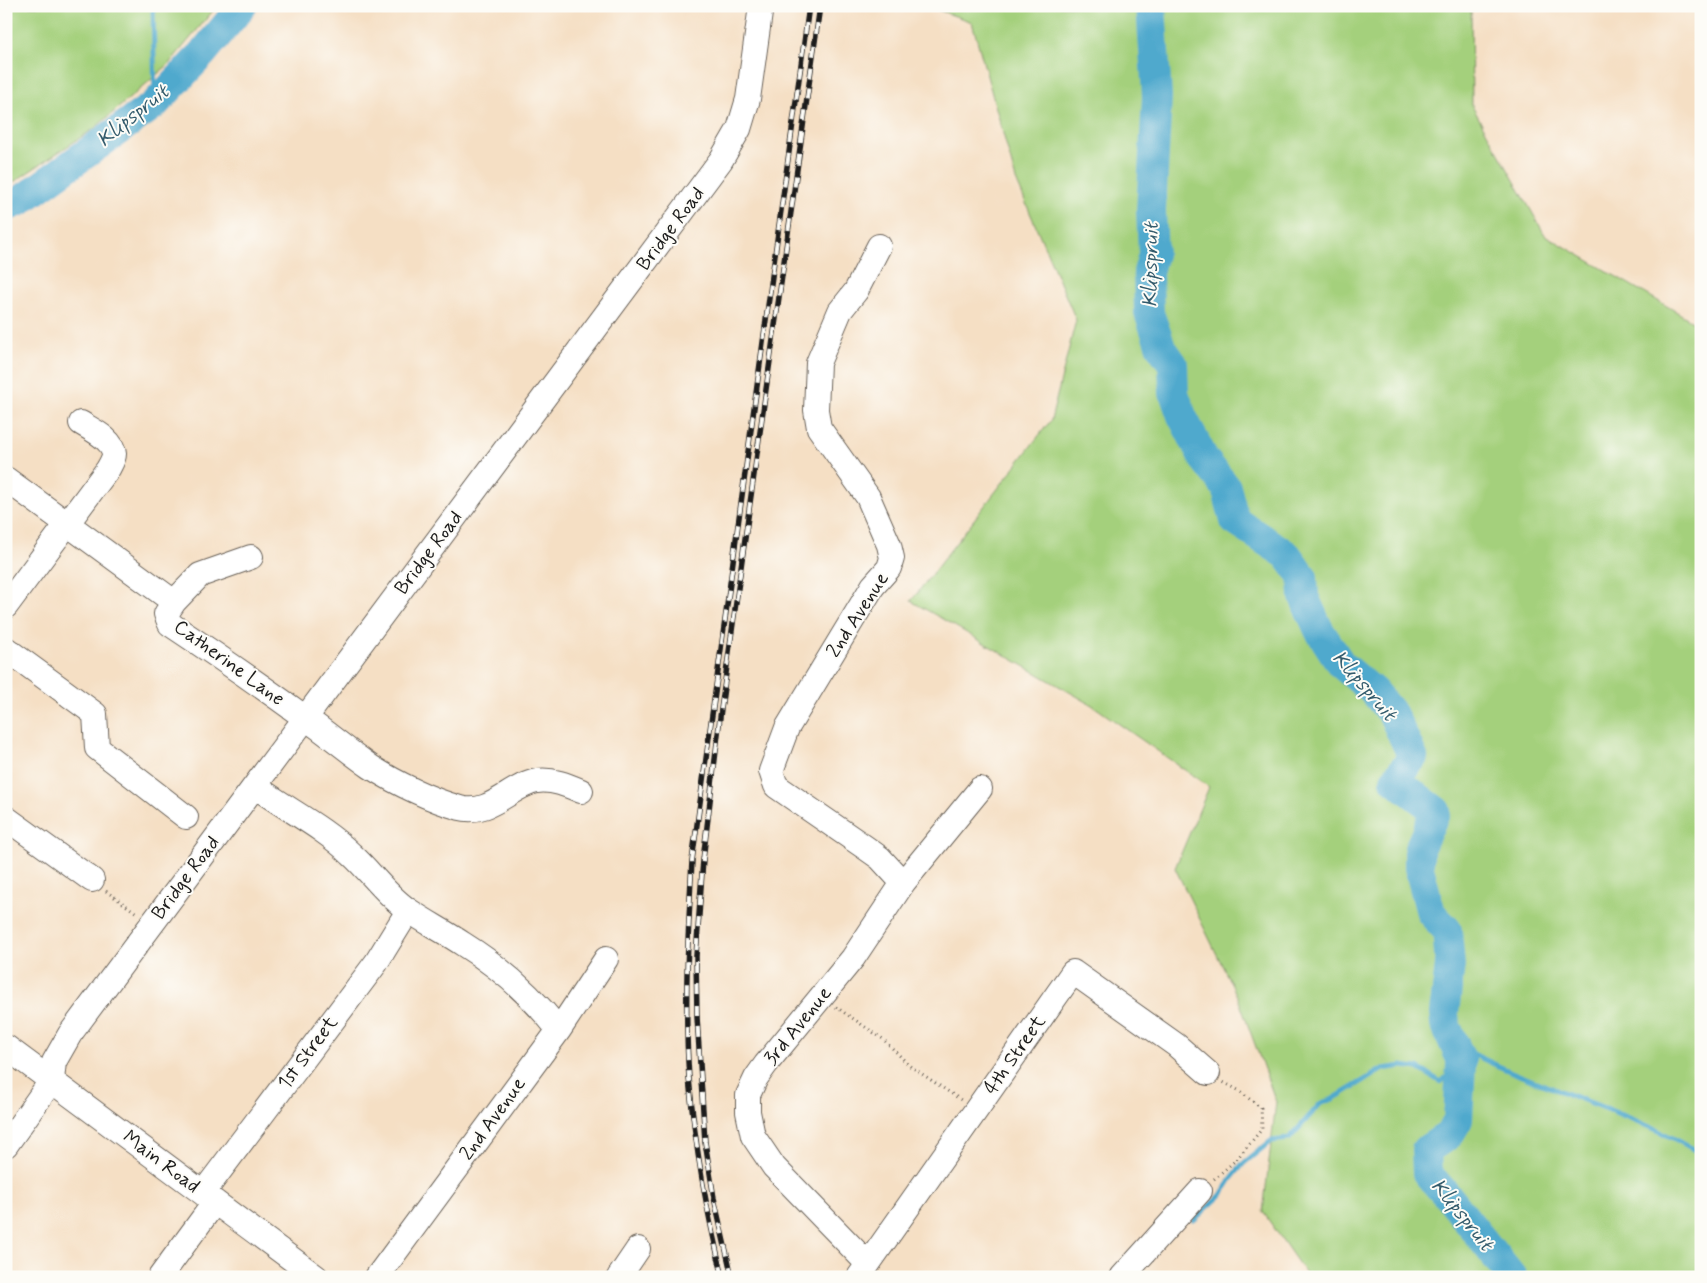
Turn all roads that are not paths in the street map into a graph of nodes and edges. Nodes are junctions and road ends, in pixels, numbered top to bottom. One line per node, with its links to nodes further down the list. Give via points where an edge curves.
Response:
1 (762, 6): 10 (street, Bridge Road, via 748,99 739,129 721,160)
2 (879, 246): 17 (street, 2nd Avenue, via 856,291 840,311 818,363 816,410 819,428 868,497 892,558 889,568 873,586 787,728 771,771 776,786 880,858)
3 (81, 423): 5 (street, via 107,440 114,454 108,469)
4 (6, 479): 5 (street, Catherine Lane)
5 (67, 524): 7 (street, Catherine Lane); 8 (street)
6 (251, 557): 7 (street, Catherine Lane, via 200,576)
7 (174, 602): 10 (street, Catherine Lane, via 166,614 170,624)
8 (6, 606)
9 (6, 649): 14 (street, via 95,714 97,748)
10 (306, 718): 11 (street, Bridge Road); 13 (street, via 388,777 460,808 479,809 537,781 562,783)
11 (255, 786): 18 (street, via 327,833); 23 (street, Bridge Road, via 70,1034 54,1062)
12 (980, 789): 17 (street, 3rd Avenue)
13 (581, 791)
14 (186, 817)
15 (6, 818): 16 (street)
16 (92, 880)
17 (903, 883): 28 (street, 3rd Avenue, via 853,958 756,1078 748,1095 754,1136 774,1167)
18 (408, 911): 20 (street, via 496,966 529,995); 26 (street, 1st Street, via 376,963)
19 (606, 959): 20 (street, 2nd Avenue)
20 (558, 1030): 31 (street, 2nd Avenue)
21 (6, 1047): 23 (street, Main Road)
22 (1208, 1073): 28 (street, 4th Street, via 1176,1045 1073,972)
23 (52, 1080): 24 (street); 26 (street, Main Road)
24 (6, 1145)
25 (1200, 1191): 33 (street)
26 (209, 1197): 29 (street, 1st Street); 30 (street, Main Road)
27 (638, 1249): 32 (street)
28 (864, 1271)
29 (160, 1277)
30 (316, 1277)
31 (377, 1277)
32 (619, 1277)
33 (1122, 1277)

